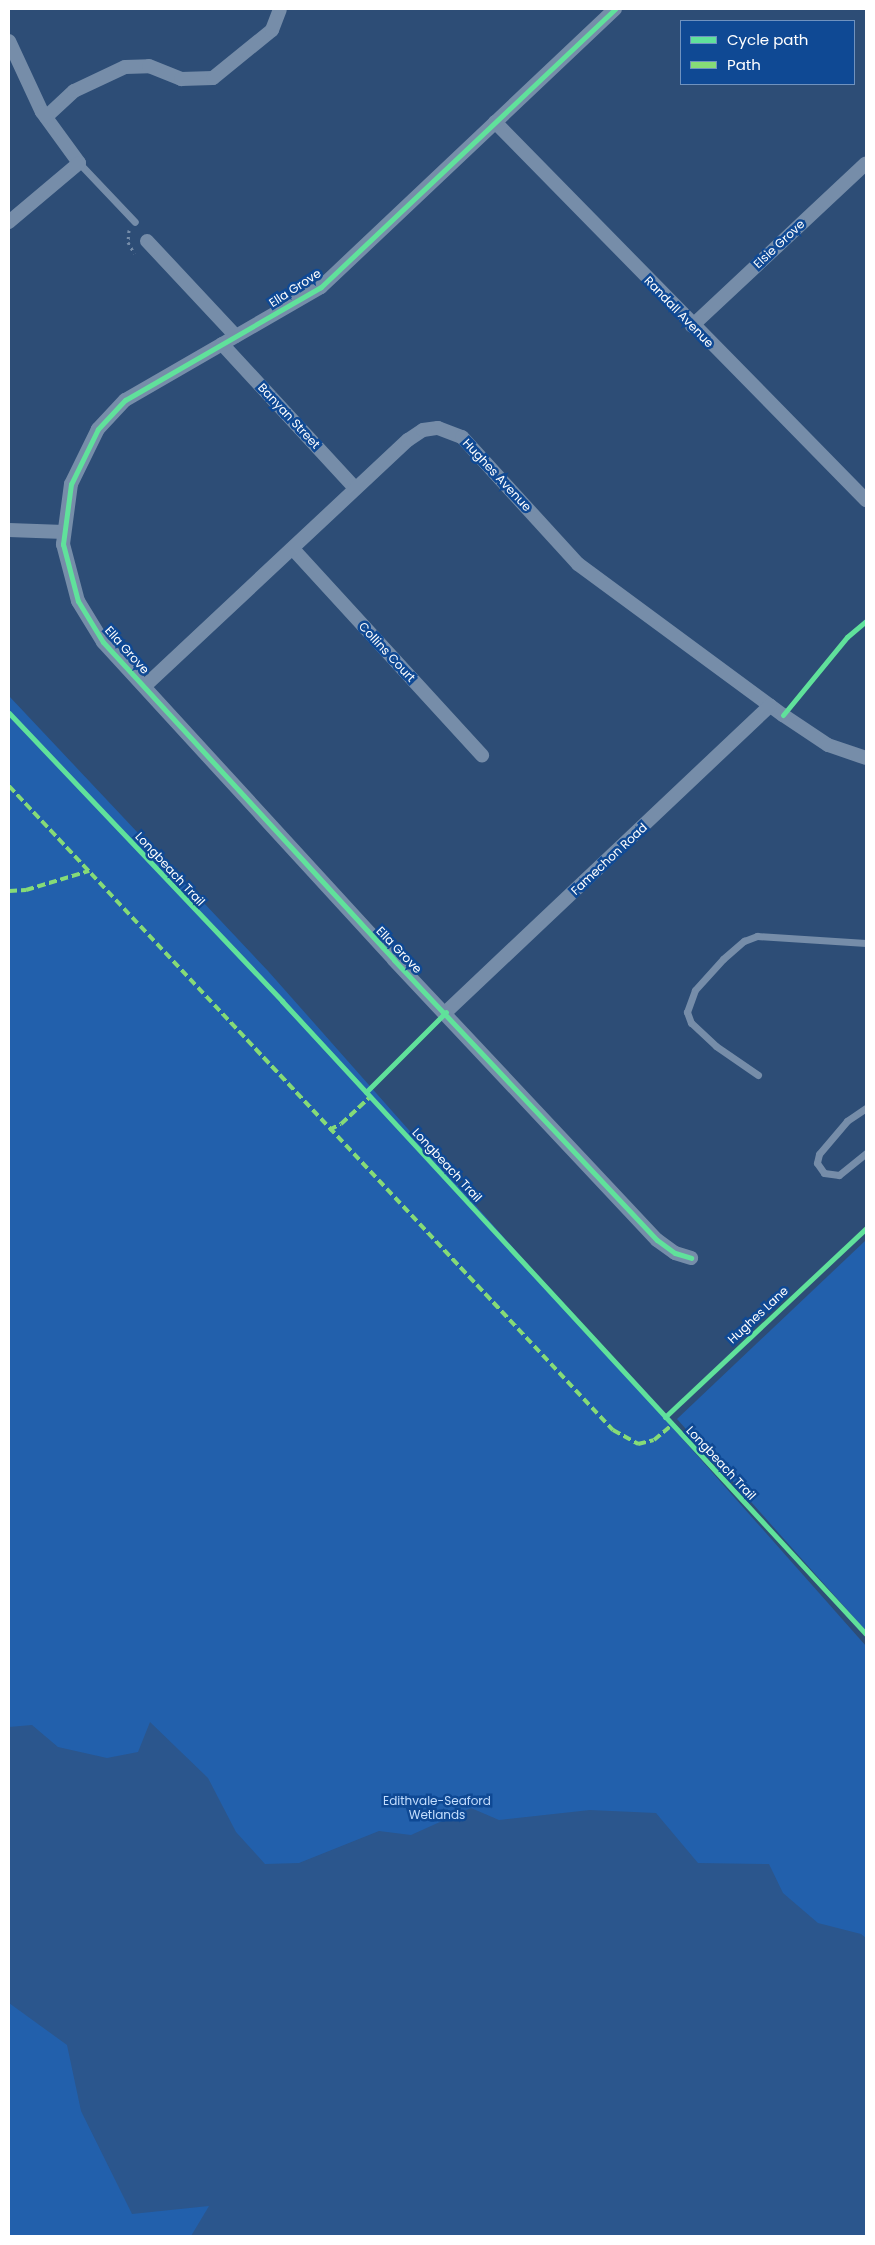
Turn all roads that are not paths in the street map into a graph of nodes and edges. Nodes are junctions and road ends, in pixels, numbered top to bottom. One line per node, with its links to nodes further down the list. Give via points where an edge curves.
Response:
1 (280, 9): 4 (street, via 272,30 213,78 181,79 148,66 125,67 74,91)
2 (616, 9): 5 (street, Ella Grove)
3 (9, 42): 4 (street)
4 (46, 117): 6 (street)
5 (495, 122): 11 (street, Randall Avenue); 12 (street, Ella Grove, via 321,287)
6 (79, 163): 8 (street); 9 (lane)
7 (866, 163): 11 (street, Elsie Grove)
8 (9, 222)
9 (135, 222)
10 (147, 241): 12 (street)
11 (692, 326): 15 (street, Randall Avenue)
12 (236, 336): 13 (street, Ella Grove)
13 (222, 344): 14 (street, Banyan Street); 17 (street, Ella Grove, via 126,400 98,429 71,484)
14 (355, 488): 18 (street, Hughes Avenue); 20 (street, Hughes Avenue, via 423,430 438,428 462,437 578,564)
15 (866, 500)
16 (9, 530): 17 (street)
17 (64, 532): 19 (street, Ella Grove, via 63,544 78,601 103,642)
18 (293, 549): 19 (street, Hughes Avenue); 21 (street, Collins Court)
19 (146, 685): 24 (street, Ella Grove, via 308,866)
20 (770, 706): 22 (street, Hughes Avenue, via 828,745); 24 (street, Famechon Road)
21 (482, 755)
22 (866, 758)
23 (866, 943): 25 (lane, via 757,936 744,941 723,959 695,990 687,1012 691,1024)
24 (446, 1012): 28 (street, Ella Grove, via 657,1240 675,1254)
25 (758, 1075)
26 (866, 1108): 27 (lane, via 847,1120 819,1154 817,1163 826,1174 839,1175)
27 (866, 1153)
28 (691, 1258)

